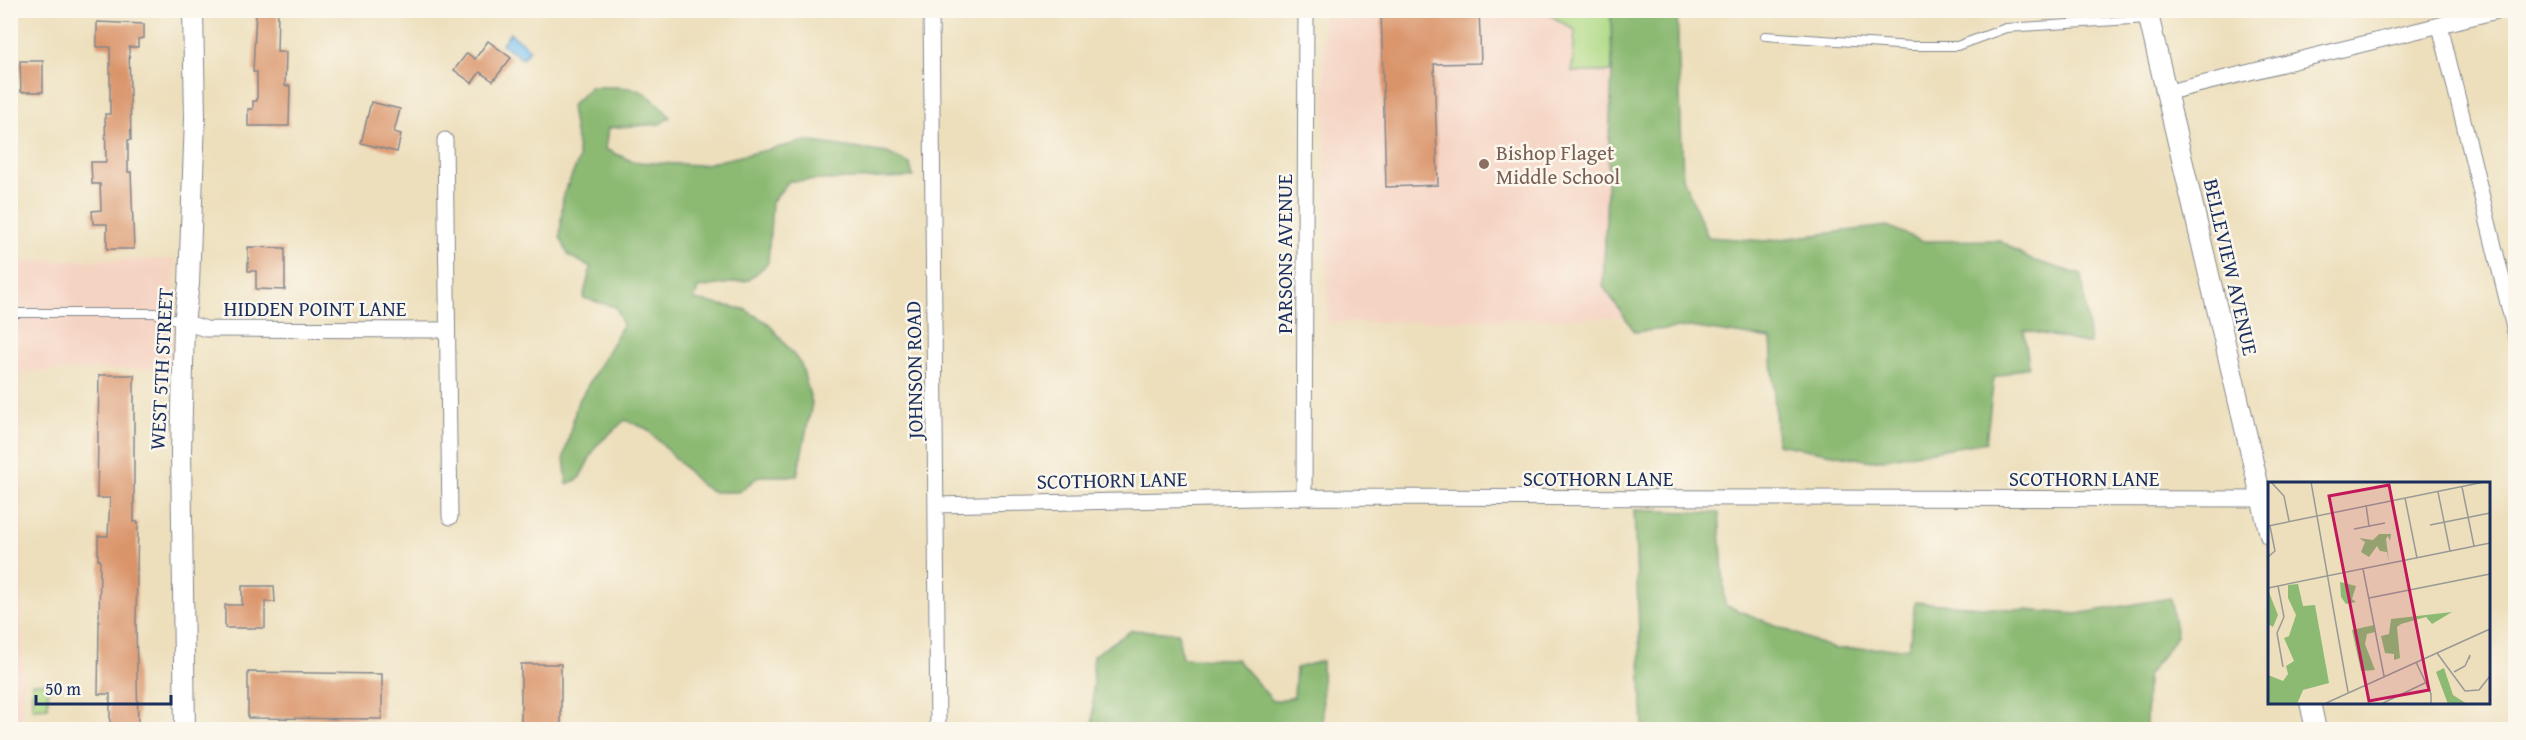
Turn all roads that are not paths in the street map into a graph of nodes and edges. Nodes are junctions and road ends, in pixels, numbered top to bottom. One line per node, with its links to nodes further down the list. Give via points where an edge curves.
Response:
1 (193, 10): 11 (street, WEST 5TH STREET, via 195,129)
2 (931, 10): 16 (street, JOHNSON ROAD)
3 (1306, 10): 14 (street, PARSONS AVENUE)
4 (2501, 10): 6 (street)
5 (2148, 15): 7 (lane, via 2007,28 1957,46); 8 (street, BELLEVIEW AVENUE)
6 (2440, 26): 8 (street); 13 (street)
7 (1765, 36)
8 (2165, 93): 15 (street, BELLEVIEW AVENUE)
9 (445, 140): 12 (street)
10 (10, 313): 11 (lane, via 155,313)
11 (184, 322): 12 (street, HIDDEN POINT LANE, via 206,329); 20 (street, WEST 5TH STREET, via 181,452)
12 (447, 330): 17 (street)
13 (2516, 336)
14 (1304, 497): 15 (street, SCOTHORN LANE); 16 (street, SCOTHORN LANE)
15 (2261, 499): 18 (street, BELLEVIEW AVENUE)
16 (936, 505): 21 (street, JOHNSON ROAD)
17 (450, 517)
18 (2268, 527)
19 (2310, 704): 22 (street)
20 (185, 729)
21 (938, 729)
22 (2316, 729)

